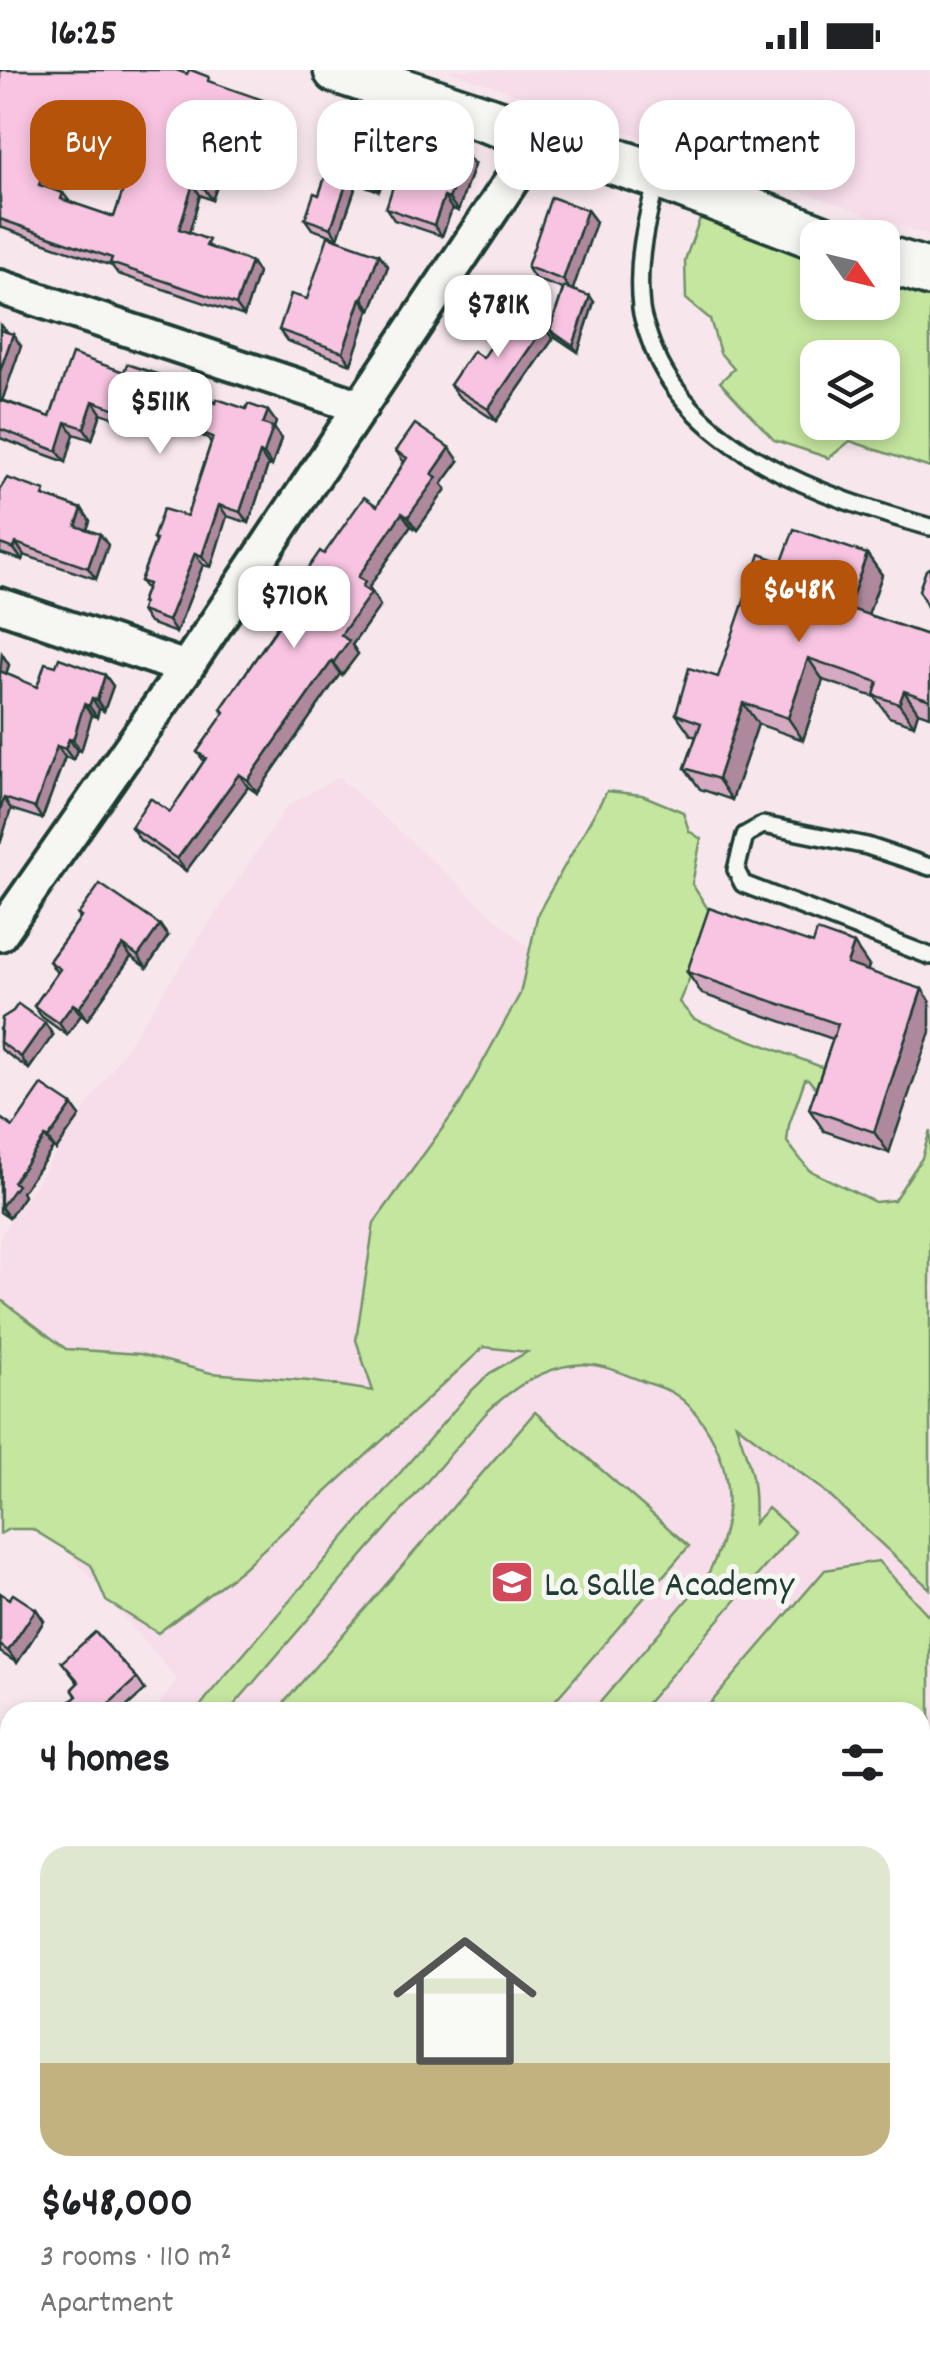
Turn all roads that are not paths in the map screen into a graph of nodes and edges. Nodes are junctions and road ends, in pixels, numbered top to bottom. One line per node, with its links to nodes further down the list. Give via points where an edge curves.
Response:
1 (337, 70): 2 (main road)
2 (494, 123)
3 (505, 190): 10 (street)
4 (655, 190): 11 (lane, via 640,269 641,311 655,355 680,397 773,469)
5 (695, 190): 6 (main road)
6 (800, 230)
7 (900, 264): 8 (main road)
8 (930, 273)
9 (0, 287): 10 (street)
10 (360, 406): 13 (street)
11 (930, 528)
12 (0, 604): 13 (street)
13 (186, 668): 15 (street)
14 (930, 867): 17 (lane, via 763,825 745,835 736,870 743,884)
15 (10, 901): 16 (street)
16 (0, 934)
17 (930, 956)

